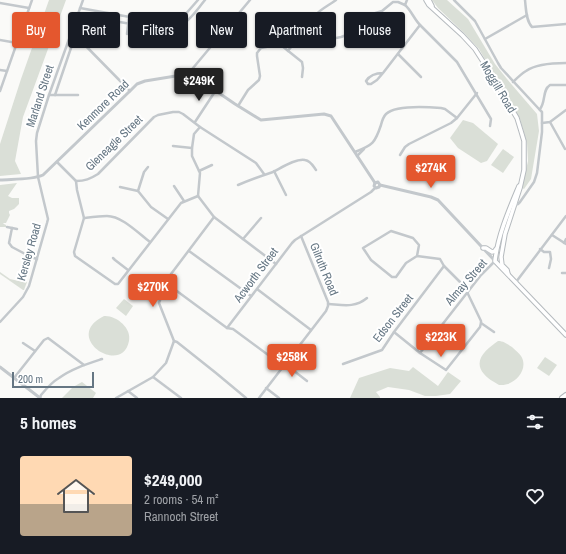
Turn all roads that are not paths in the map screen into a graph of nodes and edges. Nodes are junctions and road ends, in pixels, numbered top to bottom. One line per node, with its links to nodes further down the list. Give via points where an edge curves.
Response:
1 (32, 0): 14 (street)
2 (83, 0): 15 (street, Marland Street)
3 (198, 0): 19 (street)
4 (205, 0): 23 (street)
5 (250, 0): 44 (street)
6 (336, 0): 20 (street)
7 (407, 0): 13 (street)
8 (426, 0): 16 (main road, Moggill Road)
9 (430, 0): 16 (main road, Moggill Road)
10 (454, 0): 30 (street, via 472,18)
11 (525, 0): 21 (street)
12 (0, 3): 14 (street)
13 (405, 5): 27 (street); 29 (street, via 393,2 382,11 366,16 344,36)
14 (29, 8): 17 (street)
15 (80, 8): 18 (street, Marland Street); 22 (street)
16 (433, 9): 92 (main road, Moggill Road, via 474,49 517,118 524,142 524,159)
17 (28, 12)
18 (79, 12)
19 (187, 12)
20 (319, 12)
21 (527, 15): 26 (street, via 530,26 535,28); 30 (street)
22 (128, 18)
23 (188, 21)
24 (120, 23): 25 (street)
25 (128, 24): 28 (street)
26 (566, 24)
27 (420, 25): 39 (street); 52 (street, via 457,62)
28 (126, 34)
29 (336, 38)
30 (484, 39): 47 (street, via 498,63)
31 (0, 40): 32 (street)
32 (12, 41)
33 (68, 41): 53 (street, Marland Street)
34 (15, 48): 42 (street)
35 (71, 48): 54 (street, Marland Street)
36 (88, 48): 51 (street)
37 (290, 48): 38 (street)
38 (288, 51): 46 (street, via 302,62); 56 (street, via 279,45 259,50 257,56 260,80 248,90)
39 (398, 54): 43 (street); 45 (street)
40 (566, 63): 47 (street, via 548,63 530,69)
41 (0, 70): 42 (street)
42 (7, 71): 50 (street)
43 (383, 72): 43 (street, via 368,77 366,81 371,84)
44 (188, 74): 49 (street); 51 (street, Kenmore Road, via 138,84)
45 (421, 76)
46 (302, 77)
47 (514, 82): 57 (street)
48 (566, 85): 57 (street, via 547,87 543,105)
49 (216, 90): 56 (street); 60 (street)
50 (0, 91)
51 (130, 91): 72 (street, Kenmore Road)
52 (476, 93): 59 (street); 64 (street, via 491,119)
53 (49, 95): 54 (street); 79 (street, Marland Street, via 36,141)
54 (55, 95): 55 (street)
55 (78, 95)
56 (238, 106): 69 (street, via 261,120 329,115)
57 (539, 109): 62 (street, via 542,112)
58 (566, 110): 61 (street)
59 (457, 118): 67 (street, via 441,108 416,107 390,111 383,118 375,141); 70 (street, via 408,144)
60 (194, 122): 63 (street, Gleneagle Street); 81 (street, Gleneagle Street, via 178,112 154,117 98,174 91,179)
61 (550, 122): 62 (street); 68 (street)
62 (542, 123): 92 (street, via 536,178 520,202)
63 (200, 126): 66 (street, via 194,134); 78 (street, Gleneagle Street, via 256,163)
64 (490, 126)
65 (173, 146): 66 (street)
66 (192, 148): 76 (street, via 192,156)
67 (364, 149): 69 (street); 71 (street)
68 (565, 149)
69 (355, 152): 71 (street)
70 (400, 155)
71 (358, 156): 82 (street)
72 (57, 162): 79 (street, Kenmore Road); 81 (street, Gleneagle Street)
73 (212, 165): 76 (street)
74 (148, 168): 88 (street, via 144,172)
75 (316, 170): 77 (street, via 311,162 298,160)
76 (199, 171): 90 (street)
77 (274, 171): 78 (street); 89 (street)
78 (264, 174): 83 (street)
79 (38, 177): 80 (street); 113 (street, Kersley Road, via 48,223)
80 (0, 180)
81 (76, 181): 95 (street)
82 (375, 183): 84 (street, via 378,182); 87 (street)
83 (238, 185)
84 (380, 185): 87 (street, via 379,188); 108 (street, via 438,200)
85 (174, 186): 91 (street)
86 (120, 188): 88 (street)
87 (375, 188): 102 (street, Gilruth Road)
88 (138, 191): 97 (street, via 151,206)
89 (286, 194)
90 (198, 196): 91 (street); 94 (street)
91 (184, 201): 97 (street)
92 (513, 204): 107 (main road, Moggill Road, via 503,229)
93 (566, 216): 101 (street)
94 (214, 217): 103 (street); 110 (street)
95 (84, 218): 105 (street, via 108,216 123,221); 118 (street, via 75,256 115,284 118,284)
96 (261, 218): 103 (street)
97 (168, 219): 105 (street)
98 (7, 227): 99 (street)
99 (12, 228): 100 (street); 113 (street, via 10,245)
100 (17, 229)
101 (552, 235): 106 (street); 109 (street)
102 (301, 236): 115 (street, Acworth Street, via 292,242); 126 (street, Gilruth Road)
103 (243, 239): 115 (street)
104 (566, 239): 106 (street)
105 (150, 242): 118 (street)
106 (565, 243)
107 (500, 246): 108 (main road, via 492,252); 114 (main road, Moggill Road); 119 (main road, Moggill Road, via 501,262)
108 (484, 248): 114 (street)
109 (540, 249): 117 (street, via 544,252 550,251); 120 (street)
110 (189, 251): 121 (street); 124 (street)
111 (417, 256): 111 (street, via 406,263 396,277 392,277 371,260 363,248 391,231 413,238 419,245); 116 (street, via 440,259)
112 (113, 258): 118 (street)
113 (37, 259): 127 (street, Kersley Road, via 26,293)
114 (495, 261): 119 (main road, Moggill Road); 123 (street, Almay Street)
115 (276, 264): 122 (street, Acworth Street)
116 (444, 266): 123 (street); 131 (street, Edson Street)
117 (549, 268)
118 (128, 270)
119 (508, 274): 120 (main road, Moggill Road)
120 (516, 282): 133 (main road, Moggill Road)
121 (166, 283): 129 (street); 134 (street, via 159,303)
122 (257, 289): 124 (street, Acworth Street); 130 (street)
123 (468, 292): 128 (street); 137 (street, Almay Street)
124 (251, 296): 129 (street, Acworth Street)
125 (367, 298): 126 (street, via 353,306)
126 (329, 304): 130 (street, Gilruth Road)
127 (0, 322)
128 (481, 323): 132 (street); 137 (street, via 446,370)
129 (227, 328): 141 (street, via 233,329)
130 (311, 330): 141 (street, Gilruth Road)
131 (394, 332): 137 (street); 139 (street, Edson Street, via 382,350)
132 (494, 332)
133 (566, 335)
134 (174, 342): 143 (street, via 166,363); 153 (street)
135 (24, 343): 136 (street)
136 (35, 351): 140 (street, via 48,338); 144 (street)
137 (420, 353)
138 (102, 358): 140 (street)
139 (343, 364)
140 (84, 365): 149 (street, via 57,378)
141 (284, 365): 145 (street); 146 (street, Gilruth Road)
142 (0, 366): 144 (street)
143 (153, 376): 147 (street); 152 (street)
144 (14, 378): 149 (street)
145 (307, 381)
146 (266, 388): 154 (street, Gilruth Road); 155 (street)
147 (128, 391): 150 (street); 151 (street)
148 (566, 395): 156 (highway)
149 (40, 398)
150 (116, 398)
151 (137, 398)
152 (181, 398)
153 (246, 398)
154 (259, 398)
155 (279, 398)
156 (562, 398)

